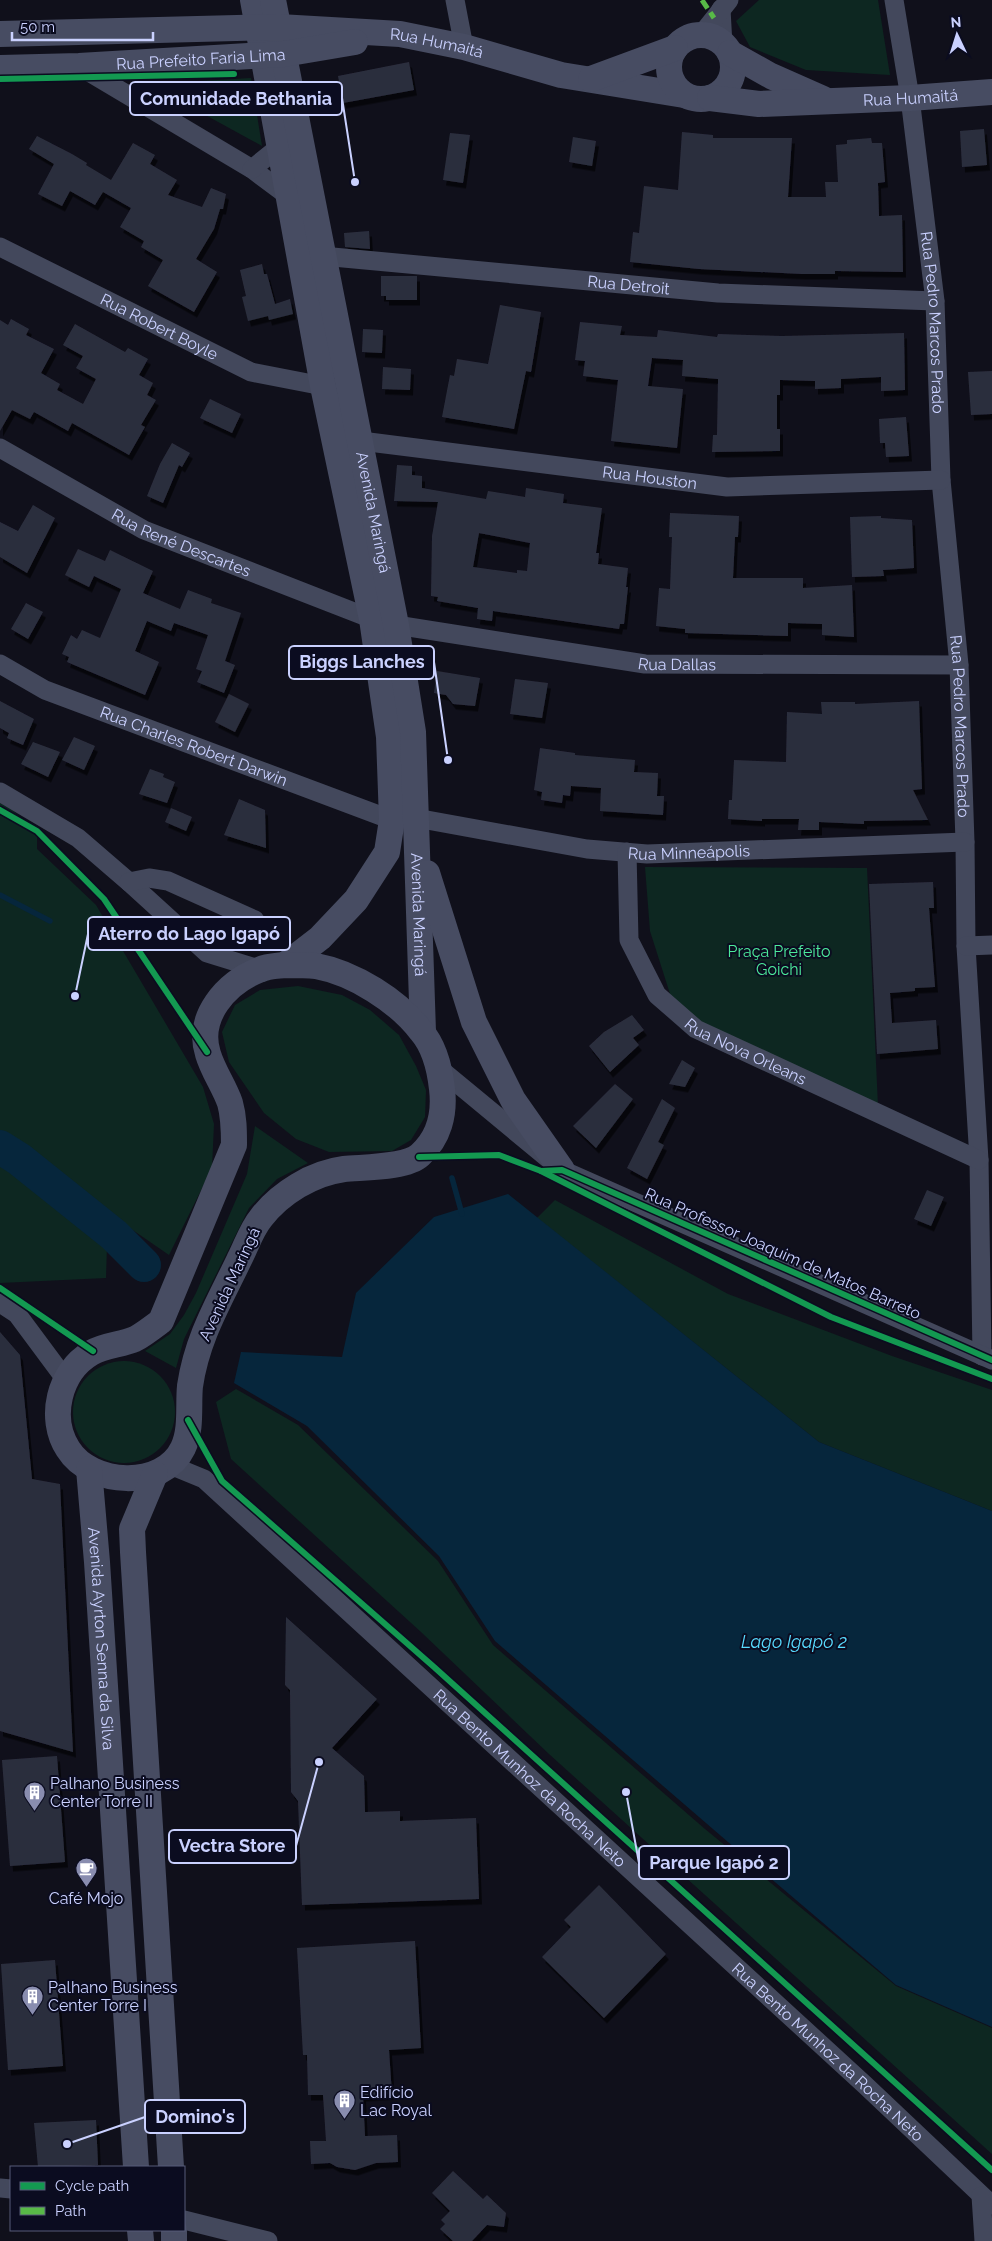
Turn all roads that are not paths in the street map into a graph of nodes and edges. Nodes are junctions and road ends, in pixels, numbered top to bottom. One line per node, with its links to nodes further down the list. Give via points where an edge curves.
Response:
1 (253, 0): 6 (main road, Avenida Maringá)
2 (273, 0): 6 (main road, Avenida Maringá)
3 (456, 0): 10 (street)
4 (894, 0): 19 (street, Rua Pedro Marcos Prado)
5 (725, 4): 9 (street)
6 (269, 28): 7 (main road, Rua Prefeito Faria Lima); 8 (main road, Rua Humaitá); 12 (main road, Avenida Maringá)
7 (0, 34)
8 (400, 34): 10 (main road, Rua Humaitá); 12 (main road, Rua Prefeito Faria Lima)
9 (718, 44): 11 (main road, via 686,39); 18 (main road, via 733,71 725,88); 20 (main road, Rua Humaitá, via 771,76)
10 (464, 47): 15 (main road, Rua Humaitá, via 561,75)
11 (674, 48): 15 (main road, Rua Humaitá); 17 (main road, via 669,60 669,73 674,86)
12 (274, 55): 13 (main road, Rua Prefeito Faria Lima); 21 (main road, Avenida Maringá); 25 (main road, Avenida Maringá)
13 (79, 66): 14 (main road, Rua Prefeito Faria Lima); 22 (street)
14 (0, 68)
15 (591, 79): 17 (main road, Rua Humaitá)
16 (992, 92): 19 (main road, Rua Humaitá)
17 (684, 95): 18 (main road, via 696,99)
18 (710, 98): 20 (main road, Rua Humaitá, via 760,104)
19 (910, 98): 20 (main road, Rua Humaitá); 26 (street, Rua Pedro Marcos Prado)
20 (828, 101)
21 (279, 147): 22 (street); 23 (main road, Avenida Maringá)
22 (252, 169): 23 (street)
23 (288, 196): 27 (main road, Avenida Maringá)
24 (0, 247): 27 (street, Rua Robert Boyle, via 251,372)
25 (322, 256): 26 (street, Rua Detroit, via 718,293); 28 (main road, Avenida Maringá)
26 (934, 301): 30 (street, Rua Pedro Marcos Prado)
27 (324, 386): 31 (main road, Avenida Maringá)
28 (361, 441): 30 (street, Rua Houston, via 727,487); 31 (main road, Avenida Maringá)
29 (0, 448): 31 (street, Rua René Descartes, via 144,530)
30 (941, 480): 33 (street, Rua Pedro Marcos Prado)
31 (384, 622): 33 (street, Rua Dallas, via 645,664); 35 (main road, Avenida Maringá, via 413,732)
32 (0, 664): 35 (street, Rua Charles Robert Darwin, via 45,690)
33 (959, 665): 36 (street, Rua Pedro Marcos Prado)
34 (0, 792): 38 (street, via 78,838)
35 (409, 827): 37 (street, Rua Minneápolis); 42 (main road, Avenida Maringá, via 387,852 356,900 320,938); 44 (main road, Avenida Maringá); 47 (main road, via 474,1022 513,1100)
36 (965, 842): 37 (street, Rua Minneápolis, via 647,854); 40 (street, Rua Pedro Marcos Prado)
37 (627, 852): 46 (street, Rua Nova Orleans, via 628,940 657,995 676,1012 696,1029)
38 (129, 882): 39 (street, via 149,878 168,881); 43 (street, via 207,953)
39 (255, 920)
40 (966, 946): 41 (street); 46 (street, Rua Pedro Marcos Prado)
41 (992, 946)
42 (285, 965): 43 (main road, Avenida Maringá); 44 (main road, Avenida Maringá, via 318,966 358,981 391,1001)
43 (260, 969): 50 (main road, Avenida Maringá, via 230,986 210,1011 206,1031 207,1052 229,1102 234,1145 161,1321 137,1338 93,1352 76,1364)
44 (423, 1032): 45 (main road, Avenida Maringá)
45 (440, 1069): 47 (street, Rua Professor Joaquim de Matos Barreto); 52 (main road, Avenida Maringá, via 444,1106 437,1134 418,1157 379,1168 343,1169 306,1180 260,1219 200,1339 190,1386 183,1447)
46 (979, 1160): 49 (street, Rua Pedro Marcos Prado)
47 (562, 1170): 49 (street, Rua Professor Joaquim de Matos Barreto)
48 (0, 1303): 50 (street, via 17,1314)
49 (987, 1358)
50 (66, 1380): 51 (main road, Avenida Maringá, via 58,1400 59,1422 65,1444 75,1460)
51 (89, 1469): 52 (main road, via 112,1477 132,1478); 53 (main road, Avenida Ayrton Senna da Silva)
52 (162, 1469): 54 (main road, via 132,1529); 55 (street, Rua Bento Munhoz da Rocha Neto, via 204,1479)
53 (136, 2166)
54 (170, 2166)
55 (987, 2200): 58 (street)
56 (185, 2220): 57 (street)
57 (268, 2241)
58 (984, 2241)

